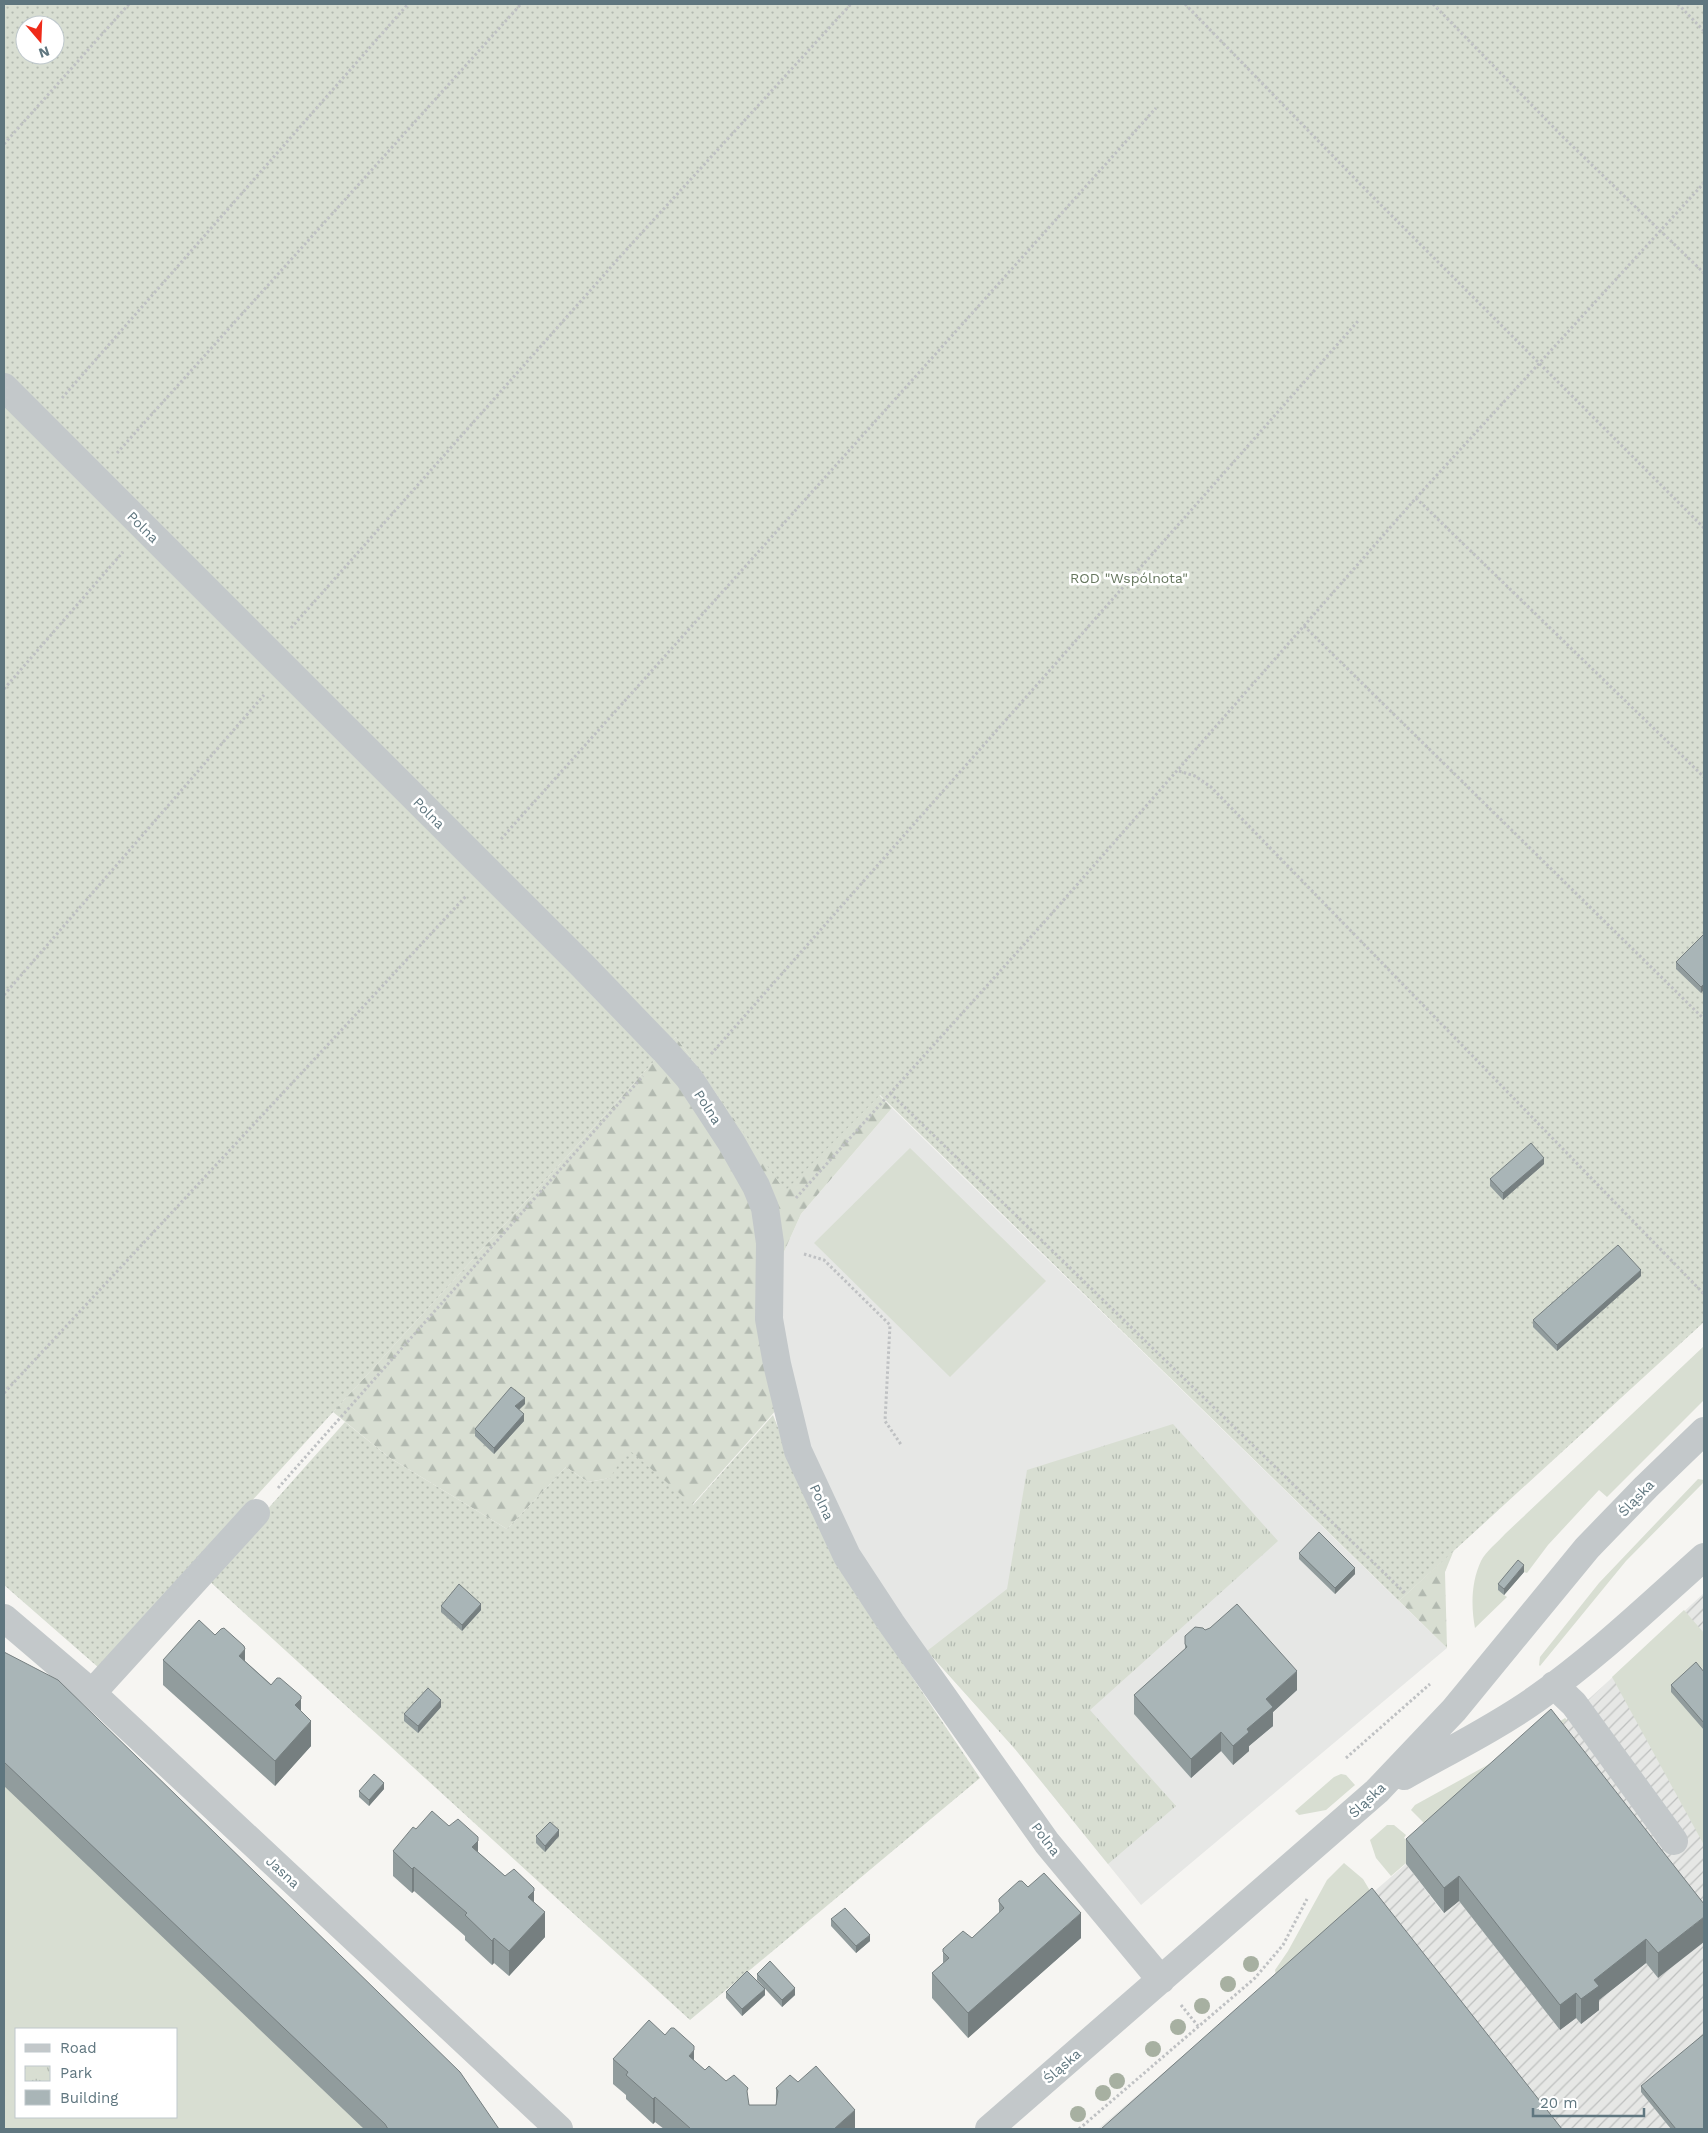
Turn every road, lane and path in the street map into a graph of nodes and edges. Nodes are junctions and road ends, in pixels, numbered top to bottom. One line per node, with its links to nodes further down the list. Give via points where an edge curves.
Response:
1 (129, 4): 10 (path)
2 (408, 4): 17 (path)
3 (521, 4): 18 (path)
4 (852, 4): 23 (path, via 627,249)
5 (1185, 4): 15 (path)
6 (1433, 4): 12 (path)
7 (1678, 4): 8 (path)
8 (1704, 31)
9 (1156, 108): 27 (path, via 494,847)
10 (4, 144)
11 (1704, 183): 12 (path)
12 (1661, 231): 13 (path); 15 (path)
13 (1704, 273)
14 (1359, 320): 31 (path)
15 (1540, 364): 19 (path); 21 (path)
16 (4, 388): 17 (street, Polna)
17 (40, 424): 18 (street, Polna)
18 (94, 479): 20 (street, Polna)
19 (1416, 498): 22 (path); 26 (path)
20 (144, 528): 23 (street, Polna); 24 (path)
21 (1704, 528)
22 (1304, 626): 25 (path); 29 (path)
23 (277, 661): 27 (street, Polna); 28 (path)
24 (4, 689)
25 (1178, 770): 32 (path); 34 (path, via 1211,787)
26 (1704, 777)
27 (483, 867): 30 (street, Polna); 35 (path, via 470,892)
28 (4, 995)
29 (1704, 1019)
30 (665, 1051): 31 (street, Polna); 38 (path)
31 (690, 1078): 33 (street, Polna, via 756,1186 765,1208)
32 (890, 1093): 33 (path); 40 (path)
33 (769, 1236): 37 (path, via 824,1260 890,1325 885,1421); 47 (street, Polna, via 769,1319 798,1452 847,1556 1047,1843)
34 (1704, 1294)
35 (4, 1392)
36 (1704, 1431): 44 (street, Śląska, via 1587,1548 1460,1703)
37 (902, 1446)
38 (256, 1513): 43 (street)
39 (1704, 1557): 42 (street, via 1595,1654)
40 (1406, 1594)
41 (4, 1618): 43 (street, Jasna)
42 (1554, 1685): 44 (street, via 1516,1713); 45 (street, via 1574,1704)
43 (92, 1693): 48 (street, Jasna)
44 (1377, 1792): 47 (street, Śląska)
45 (1674, 1842)
46 (1308, 1896): 50 (path, via 1283,1945 1255,1978)
47 (1161, 1980): 49 (street, Śląska)
48 (559, 2129)
49 (989, 2129)
50 (1079, 2129)

